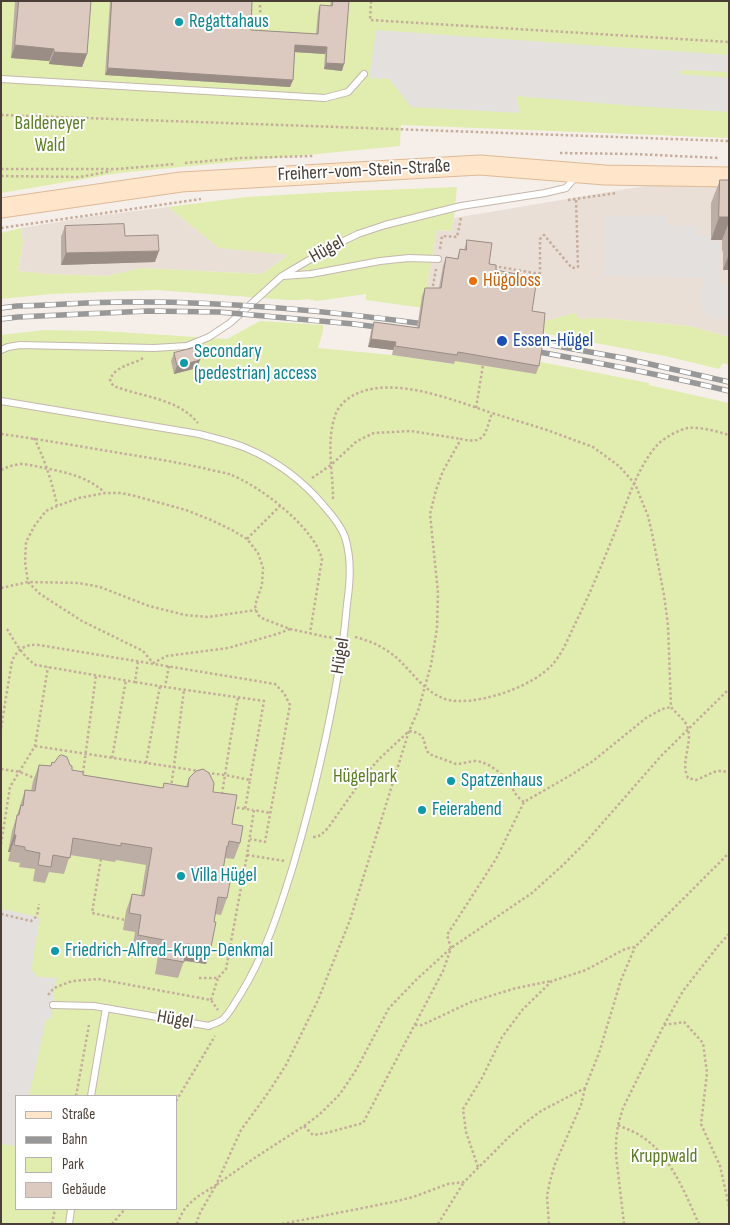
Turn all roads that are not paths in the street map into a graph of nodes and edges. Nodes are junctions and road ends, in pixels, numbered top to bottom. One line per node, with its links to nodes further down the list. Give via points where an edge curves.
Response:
1 (364, 74): 2 (lane, via 348,92 325,98)
2 (1, 79)
3 (579, 173): 4 (main road, Freiherr-vom-Stein-Straße); 5 (main road, Freiherr-vom-Stein-Straße, via 480,165 191,182); 7 (lane, Hügel, via 566,188 461,206 358,234)
4 (729, 177)
5 (1, 208)
6 (438, 259): 7 (lane, via 380,260 311,274)
7 (282, 276): 8 (lane, Hügel, via 225,327 210,338 187,346 20,345)
8 (1, 350)
9 (1, 401): 11 (lane, Hügel, via 199,434 252,451 284,468 317,498 334,517 349,553 344,637 324,744 280,907 255,970 224,1019 209,1026)
10 (52, 1005): 11 (lane, Hügel)
11 (106, 1008): 12 (lane)
12 (91, 1095)
13 (71, 1210): 14 (lane)
14 (69, 1224)

